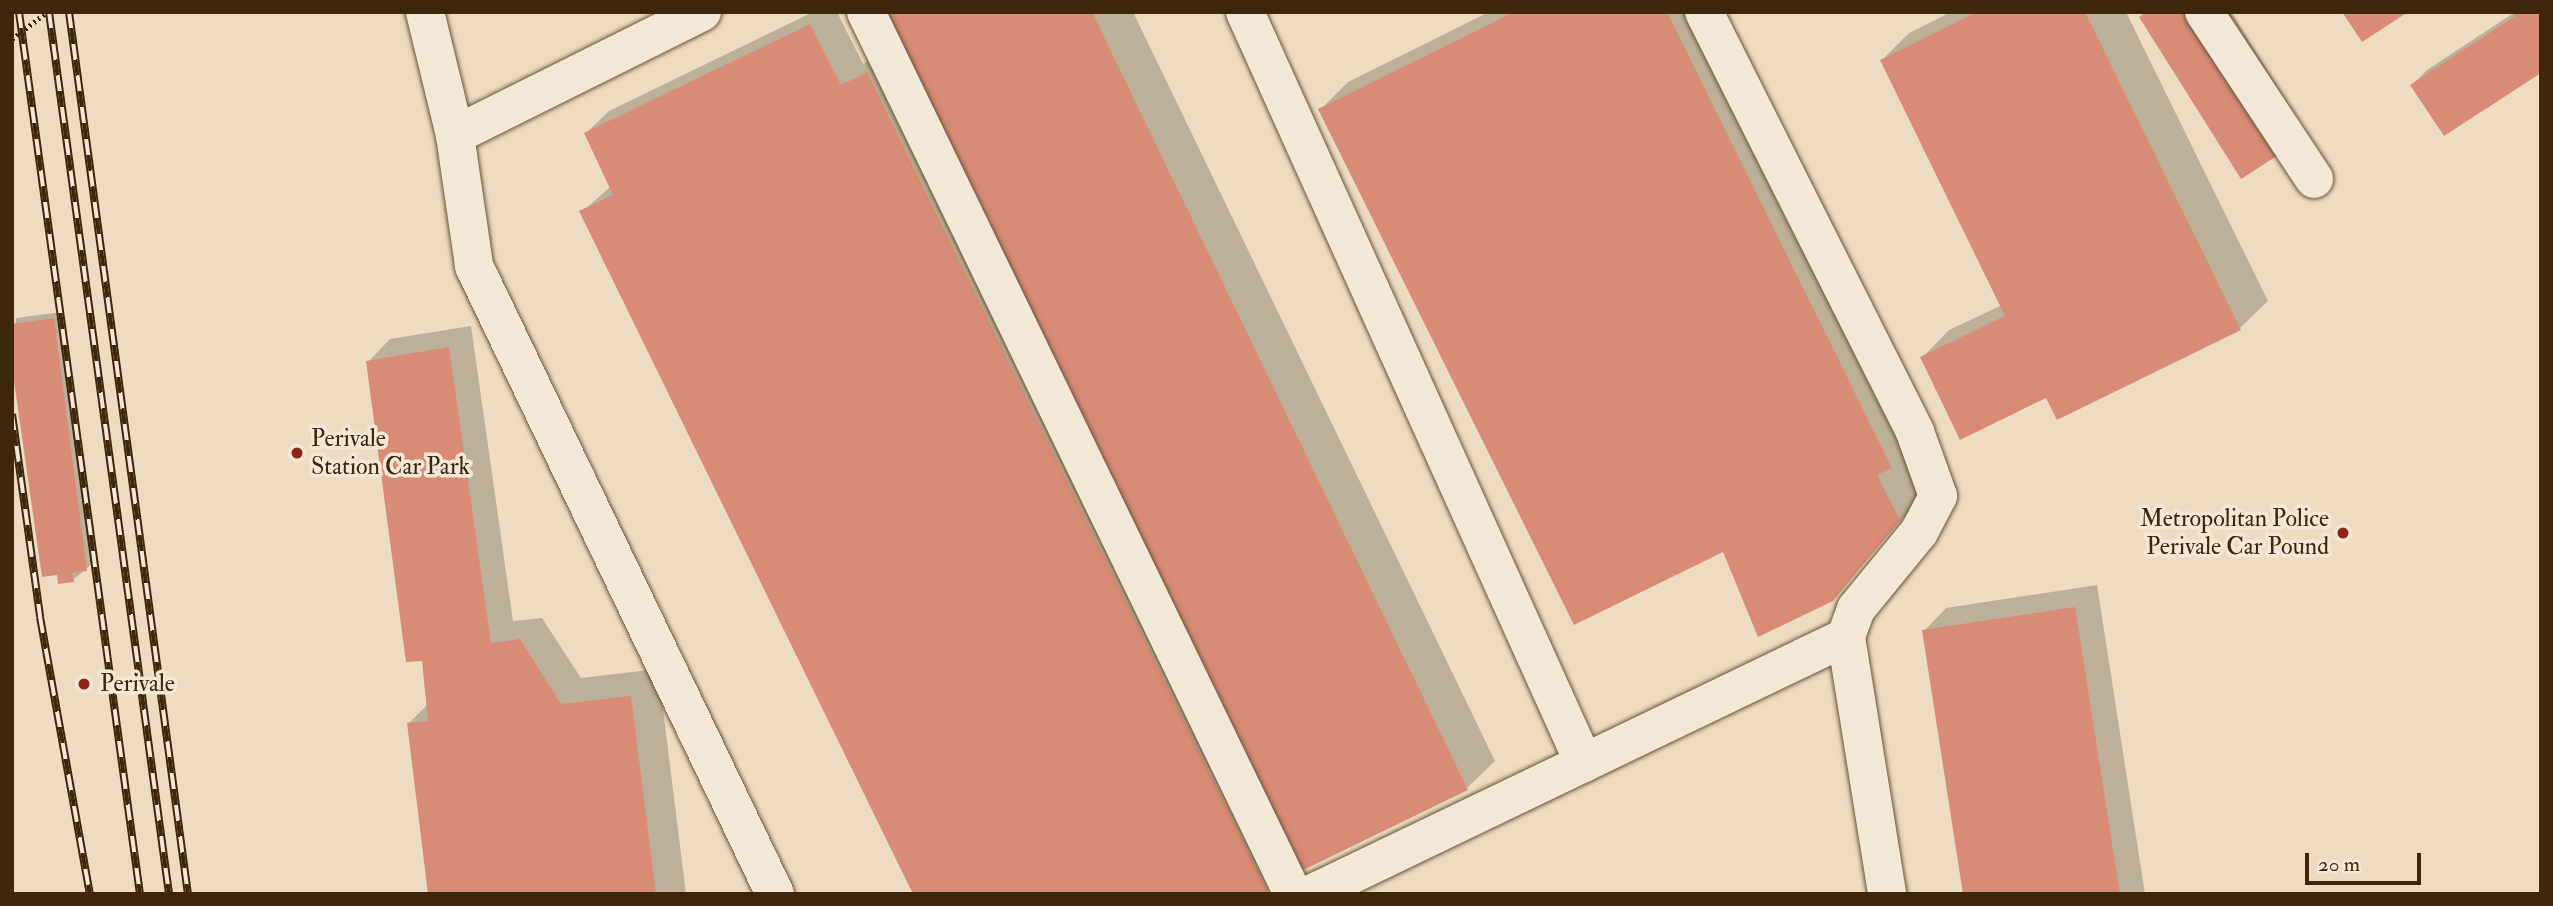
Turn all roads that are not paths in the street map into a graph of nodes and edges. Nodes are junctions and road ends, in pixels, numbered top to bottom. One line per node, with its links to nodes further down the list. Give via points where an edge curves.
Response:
1 (425, 12): 7 (lane)
2 (702, 12): 7 (lane)
3 (866, 12): 12 (lane)
4 (1704, 12): 9 (lane, via 1915,432 1938,496 1919,532 1856,609)
5 (2204, 12): 8 (lane)
6 (1248, 13): 10 (lane)
7 (455, 135): 11 (lane, via 474,266)
8 (2314, 179)
9 (1846, 637): 10 (lane); 14 (lane)
10 (1584, 763): 13 (lane)
11 (775, 894)
12 (1293, 894)
13 (1311, 894)
14 (1887, 894)

